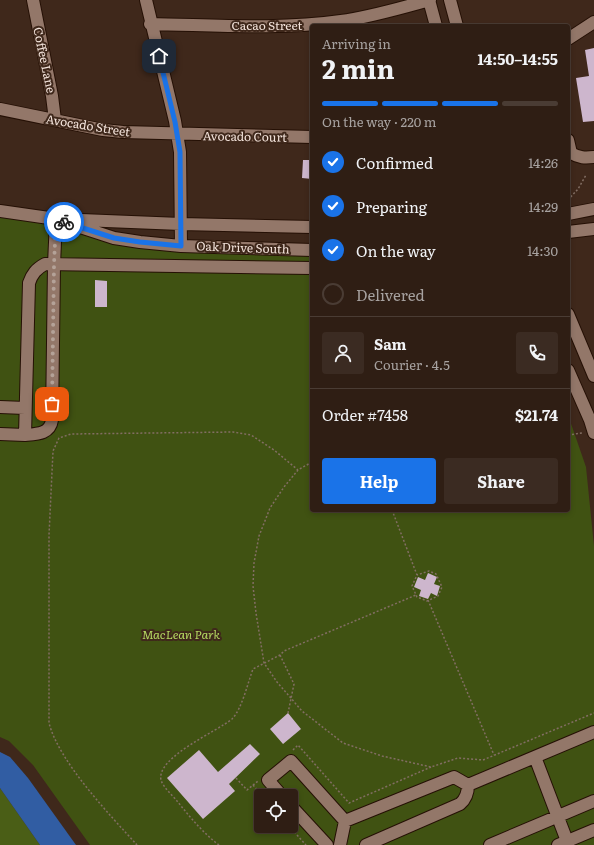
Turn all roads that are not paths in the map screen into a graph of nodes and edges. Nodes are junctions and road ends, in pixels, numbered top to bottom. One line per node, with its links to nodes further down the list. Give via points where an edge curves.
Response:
1 (33, 0): 13 (street, Coffee Lane)
2 (146, 0): 6 (street)
3 (429, 0): 8 (street, Cacao Street, via 343,21); 9 (street)
4 (450, 0): 10 (street)
5 (594, 22): 11 (street)
6 (150, 24): 7 (street, Cacao Street); 14 (street)
7 (310, 24)
8 (314, 24)
9 (435, 24)
10 (456, 24)
11 (570, 38)
12 (0, 109): 13 (street, Avocado Street)
13 (55, 120): 14 (street, Avocado Street, via 103,130)
14 (177, 134): 15 (street, Avocado Court); 22 (street, via 180,152)
15 (310, 137)
16 (570, 149): 17 (street, via 571,153 578,157)
17 (594, 157)
18 (594, 209): 20 (street)
19 (0, 211): 21 (street, Oak Drive South)
20 (570, 214)
21 (56, 219): 22 (street, Oak Drive South); 26 (street, Oak Drive South, via 114,238); 28 (street)
22 (180, 224): 23 (street, Oak Drive South); 26 (street)
23 (310, 227)
24 (594, 229): 25 (street)
25 (570, 232)
26 (181, 246): 27 (street, Oak Drive South)
27 (310, 250)
28 (54, 265): 29 (street); 34 (street, via 44,264 38,267 29,283); 37 (street, via 51,425 40,434)
29 (310, 268)
30 (570, 319): 32 (street)
31 (570, 375): 35 (street, via 590,420)
32 (594, 376)
33 (0, 407): 34 (street)
34 (25, 408): 37 (street)
35 (591, 431)
36 (0, 434): 37 (street)
37 (25, 435)
38 (594, 732): 39 (street)
39 (535, 757): 40 (street); 44 (street)
40 (468, 785): 45 (street, via 454,777); 50 (street, via 465,800 460,804)
41 (276, 789): 45 (street, via 268,780 291,761)
42 (594, 801): 44 (street)
43 (298, 814): 48 (street)
44 (557, 816): 47 (street); 51 (street)
45 (345, 820): 49 (street)
46 (594, 830): 47 (street)
47 (562, 843)
48 (327, 845)
49 (340, 845)
50 (366, 845)
51 (490, 845)

